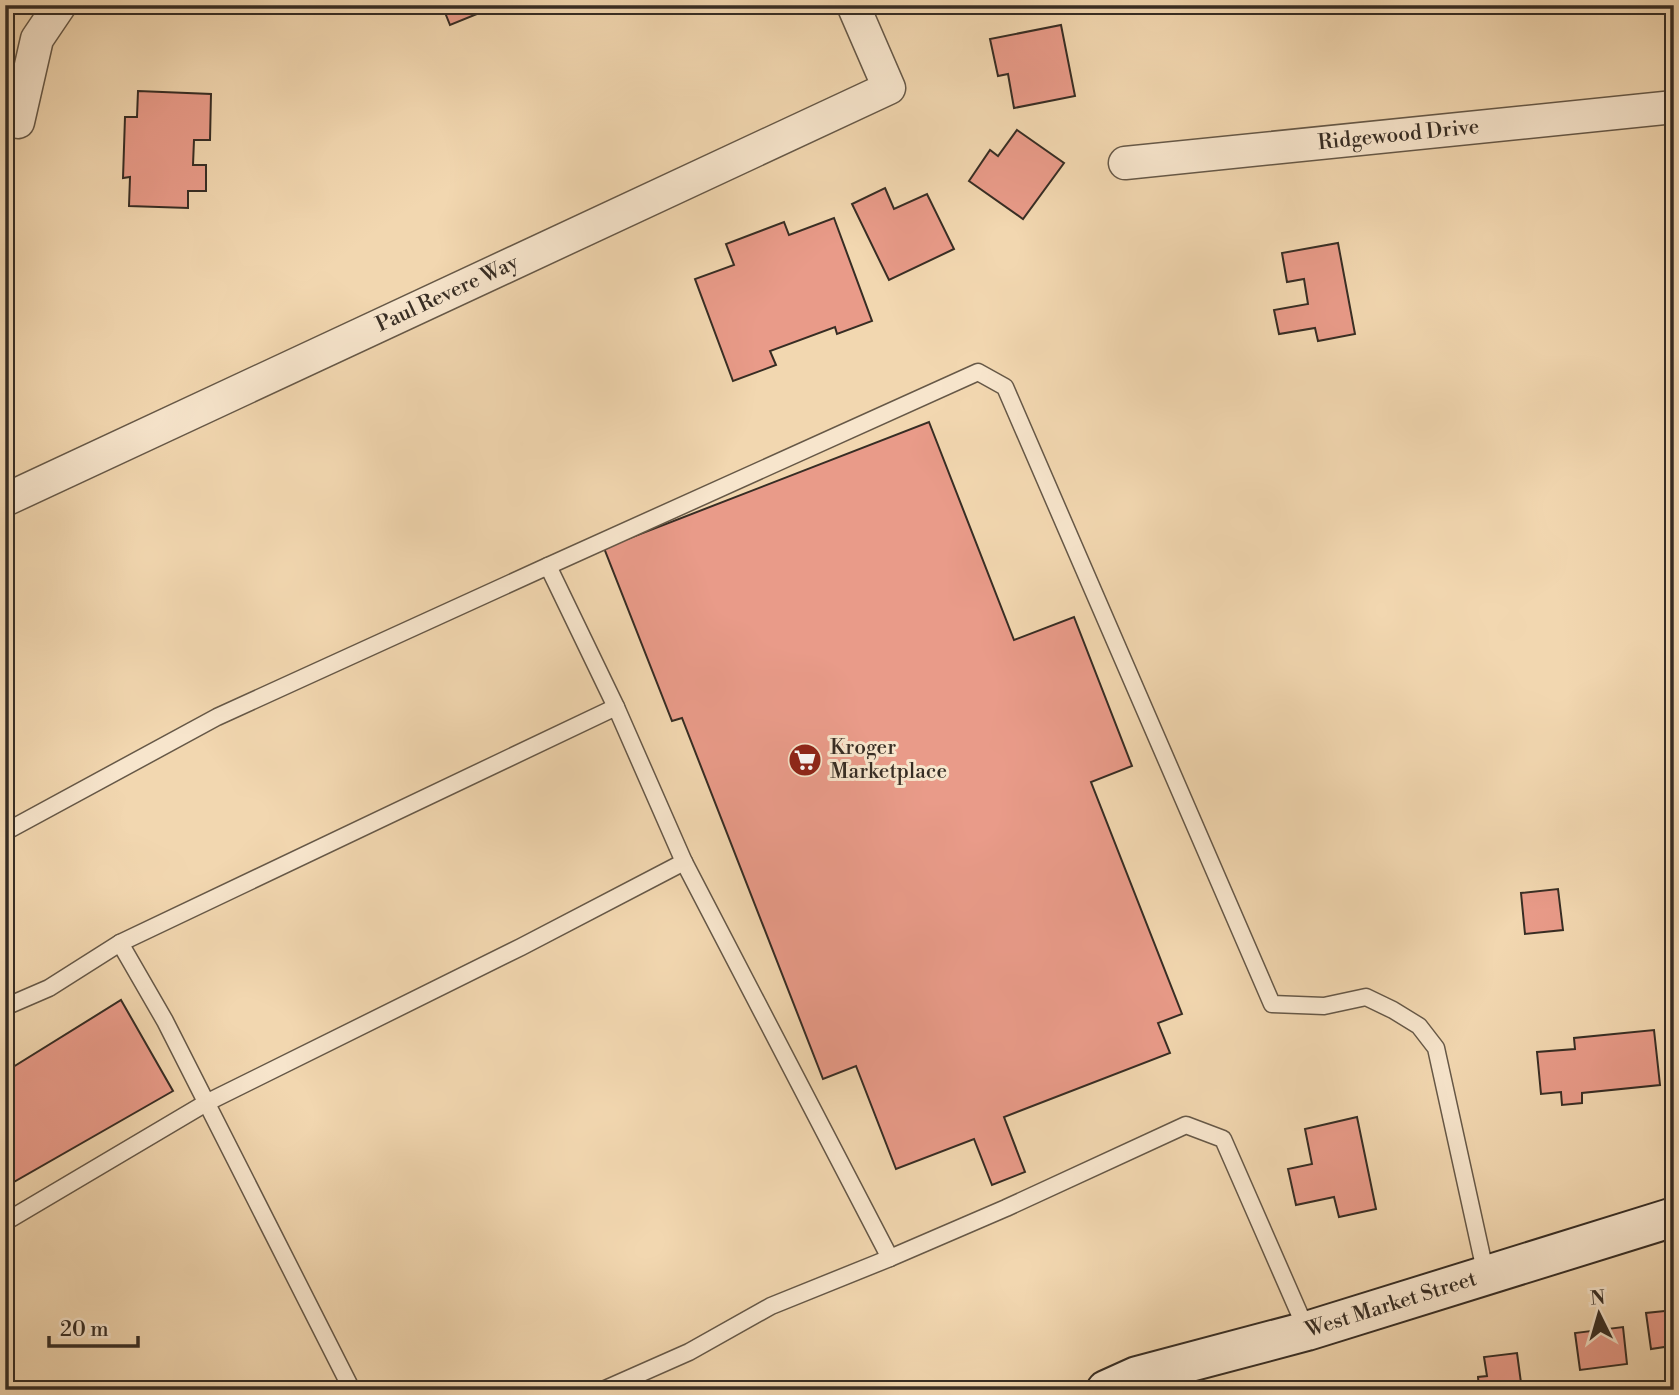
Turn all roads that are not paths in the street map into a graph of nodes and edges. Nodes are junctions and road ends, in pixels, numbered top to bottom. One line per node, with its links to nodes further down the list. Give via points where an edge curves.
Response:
1 (60, 5): 4 (street, via 37,39)
2 (853, 5): 6 (street, Paul Revere Way, via 890,88)
3 (1674, 107): 5 (street, Ridgewood Drive)
4 (18, 122)
5 (1125, 163)
6 (5, 500)
7 (548, 566): 8 (lane); 9 (lane, via 217,717); 17 (lane, via 978,372 1004,387 1272,1004 1324,1006 1366,997 1419,1027 1436,1048)
8 (616, 707): 10 (lane); 11 (lane)
9 (5, 832)
10 (684, 862): 13 (lane); 16 (lane)
11 (120, 943): 12 (lane, via 49,988); 13 (lane)
12 (5, 1007)
13 (206, 1103): 15 (lane); 19 (lane)
14 (1674, 1217): 17 (main road, West Market Street)
15 (5, 1222)
16 (890, 1258): 18 (lane, via 1186,1125 1223,1139); 20 (lane, via 771,1306 689,1352)
17 (1486, 1275): 18 (main road, West Market Street)
18 (1307, 1331): 21 (main road, West Market Street, via 1137,1376)
19 (352, 1390)
20 (603, 1390)
21 (1106, 1390)

